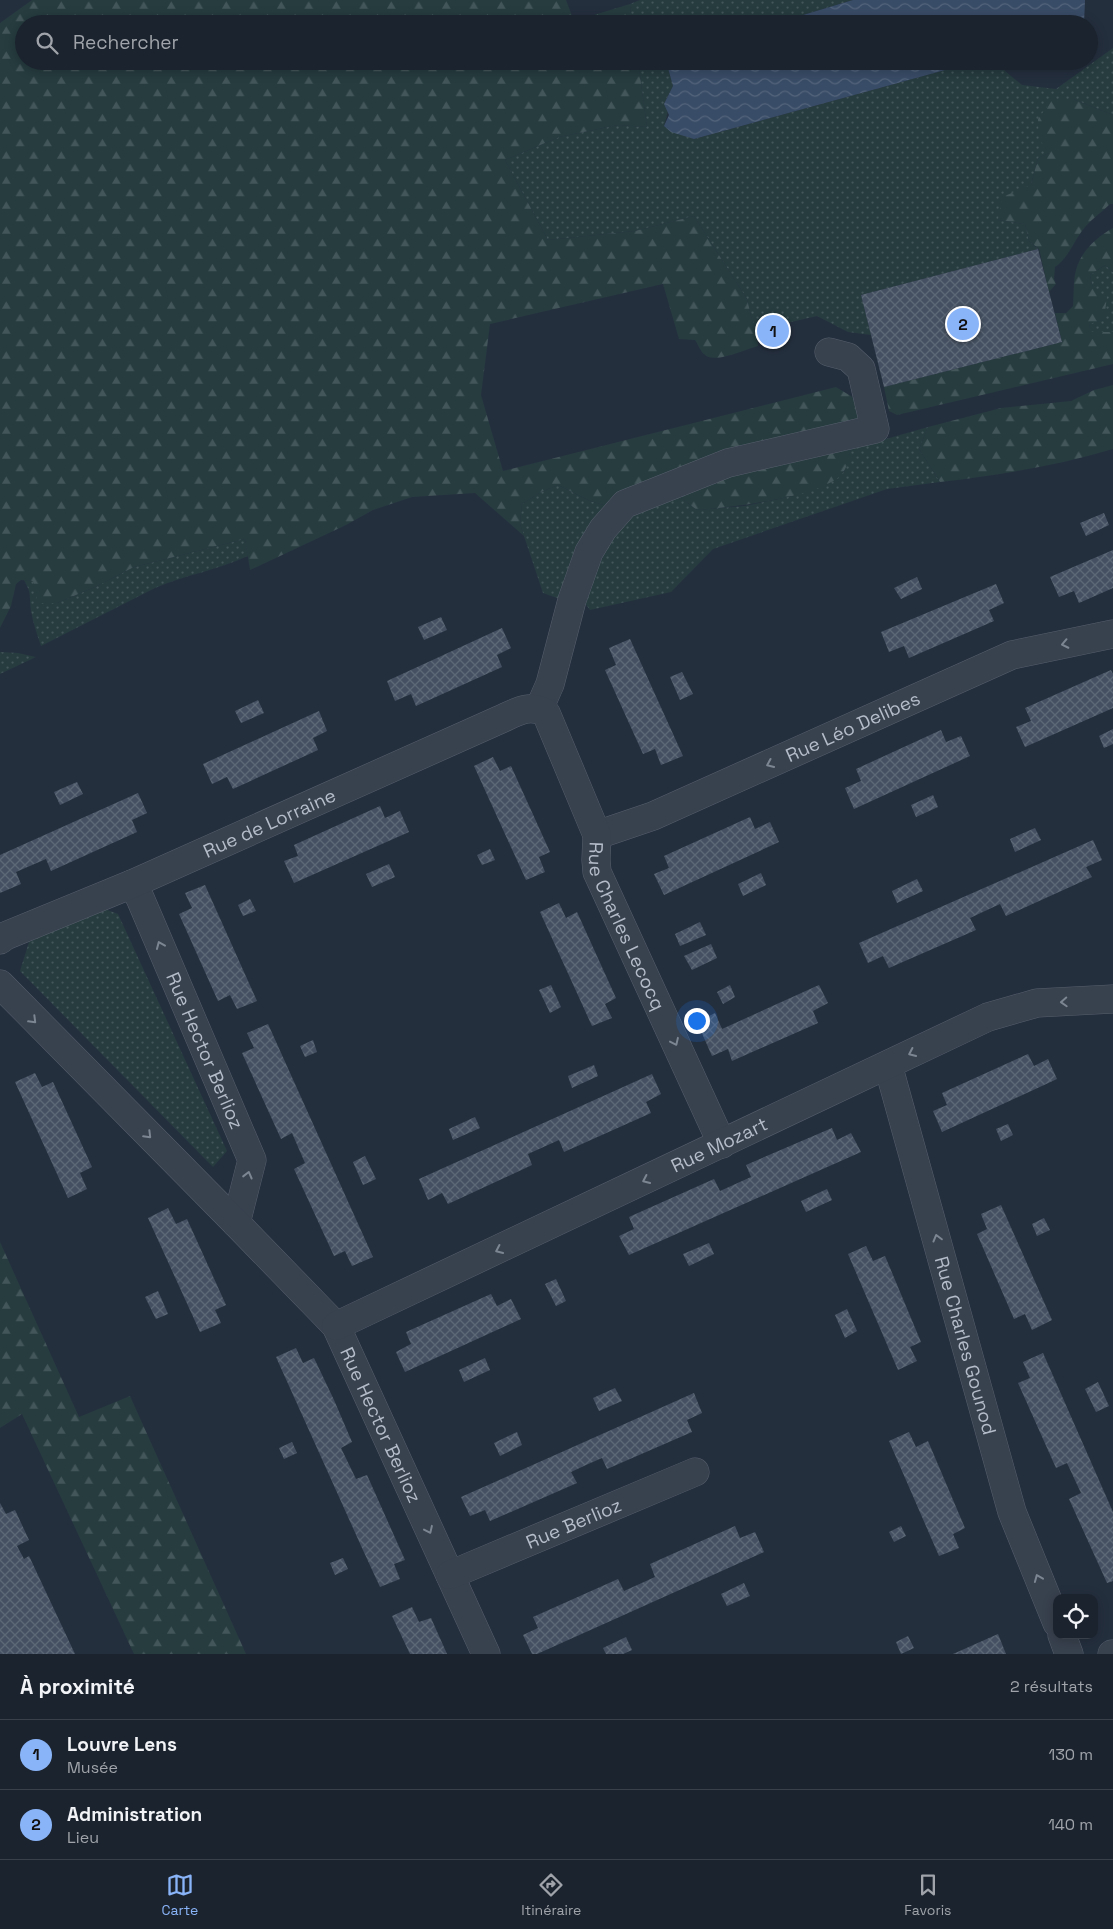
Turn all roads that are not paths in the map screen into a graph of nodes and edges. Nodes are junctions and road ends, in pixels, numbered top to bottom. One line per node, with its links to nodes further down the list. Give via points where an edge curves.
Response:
1 (829, 352): 3 (street, via 848,357 861,369 875,429 728,463 625,504 603,529 589,552 572,600 550,684)
2 (1113, 634): 4 (street, Rue Léo Delibes, one-way to 4, via 1012,655 653,816)
3 (539, 709): 4 (street, Rue Charles Lecocq, via 546,713); 5 (street, Rue de Lorraine, via 527,708 499,720)
4 (598, 835): 10 (street, Rue Charles Lecocq, one-way to 10, via 598,872)
5 (132, 884): 6 (street, Rue de Lorraine); 11 (street, Rue Hector Berlioz, one-way to 5, via 252,1160)
6 (0, 940)
7 (0, 984): 11 (street, Rue Hector Berlioz, one-way to 11)
8 (1113, 999): 9 (street, Rue Mozart, one-way to 9, via 1037,1003 988,1017)
9 (888, 1065): 10 (street, Rue Mozart); 15 (street, Rue Charles Gounod, one-way to 9, via 1012,1512)
10 (722, 1144): 12 (street, Rue Mozart, one-way to 12)
11 (236, 1223): 12 (street, Rue Hector Berlioz)
12 (336, 1326): 14 (street, Rue Hector Berlioz, one-way to 14)
13 (696, 1472): 14 (street, Rue Berlioz)
14 (450, 1575): 17 (street, Rue Hector Berlioz)
15 (1053, 1613)
16 (1063, 1639): 18 (street)
17 (486, 1654)
18 (1069, 1654)

